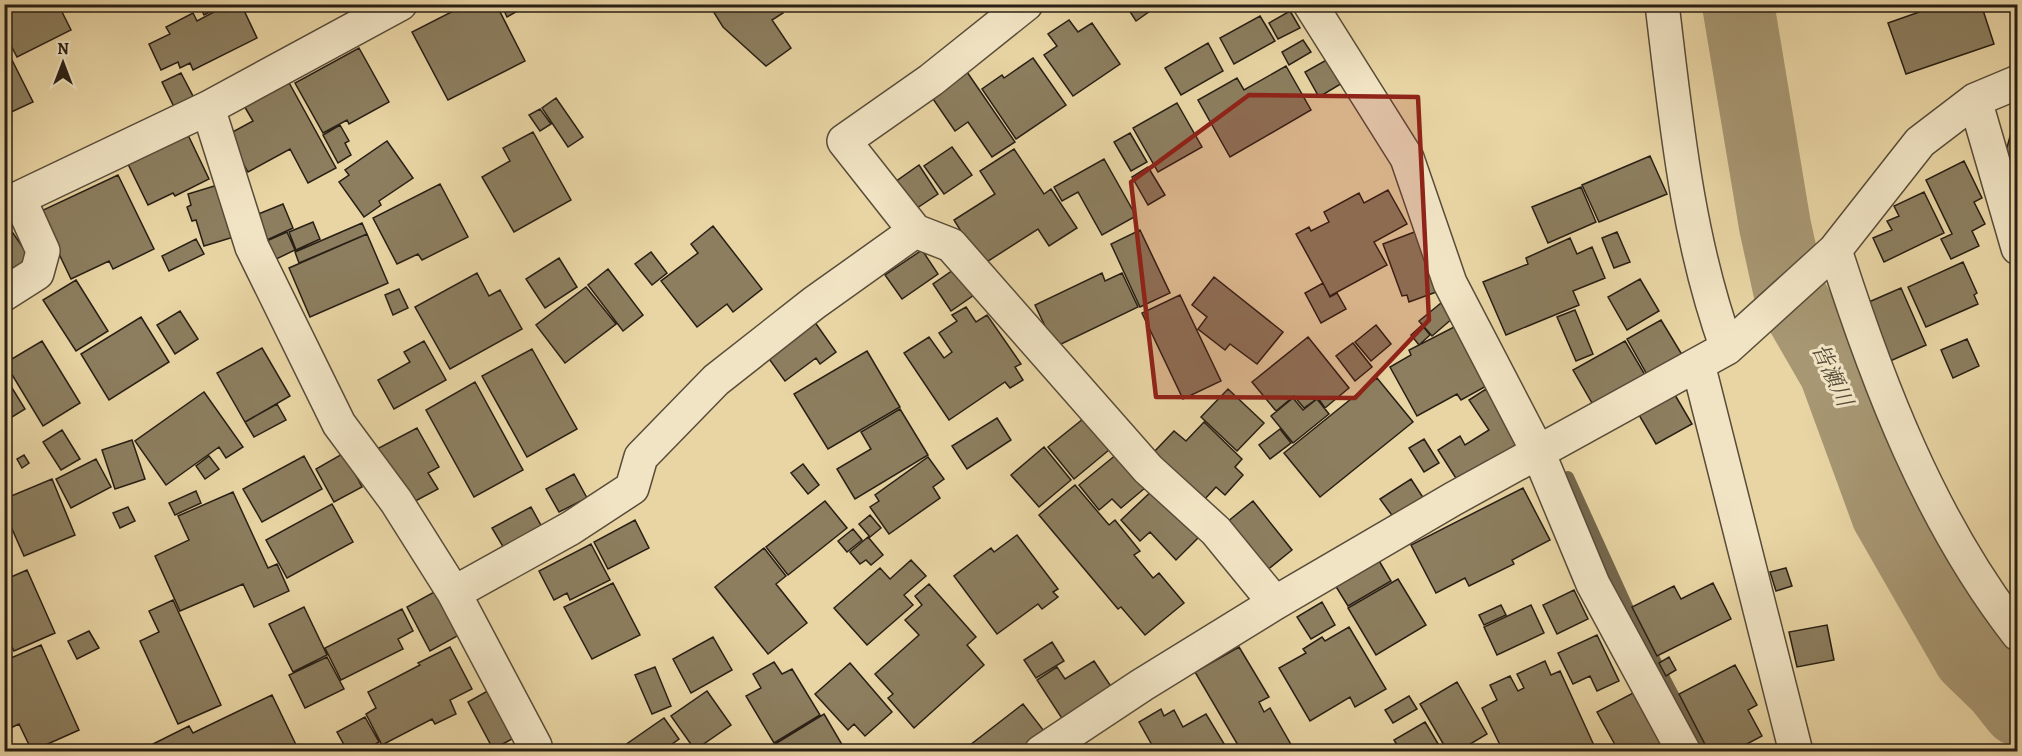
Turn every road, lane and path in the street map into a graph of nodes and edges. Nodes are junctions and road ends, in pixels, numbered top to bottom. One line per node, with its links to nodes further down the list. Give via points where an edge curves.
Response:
1 (400, 4): 7 (street)
2 (1026, 4): 8 (street, via 931,80 844,141)
3 (1310, 4): 14 (street, via 1407,158 1450,284)
4 (1662, 4): 12 (street, via 1682,172 1714,312)
5 (2018, 82): 6 (street)
6 (1974, 100): 9 (street); 10 (street, via 1920,142)
7 (208, 108): 11 (street, via 19,198 43,251 37,273); 15 (street, via 252,247 339,423 396,501)
8 (915, 231): 15 (street, via 716,380 641,457 633,488); 16 (street, via 951,245 1148,469 1216,531)
9 (2018, 248)
10 (1835, 250): 12 (street); 17 (street, via 1870,353 1940,513)
11 (4, 294)
12 (1727, 348): 13 (street)
13 (1698, 364): 14 (street); 21 (street)
14 (1538, 452): 16 (street); 20 (street, via 1593,584)
15 (454, 594): 18 (street)
16 (1275, 603): 19 (street)
17 (2018, 634)
18 (536, 752)
19 (1041, 752)
20 (1683, 752)
21 (1796, 752)

